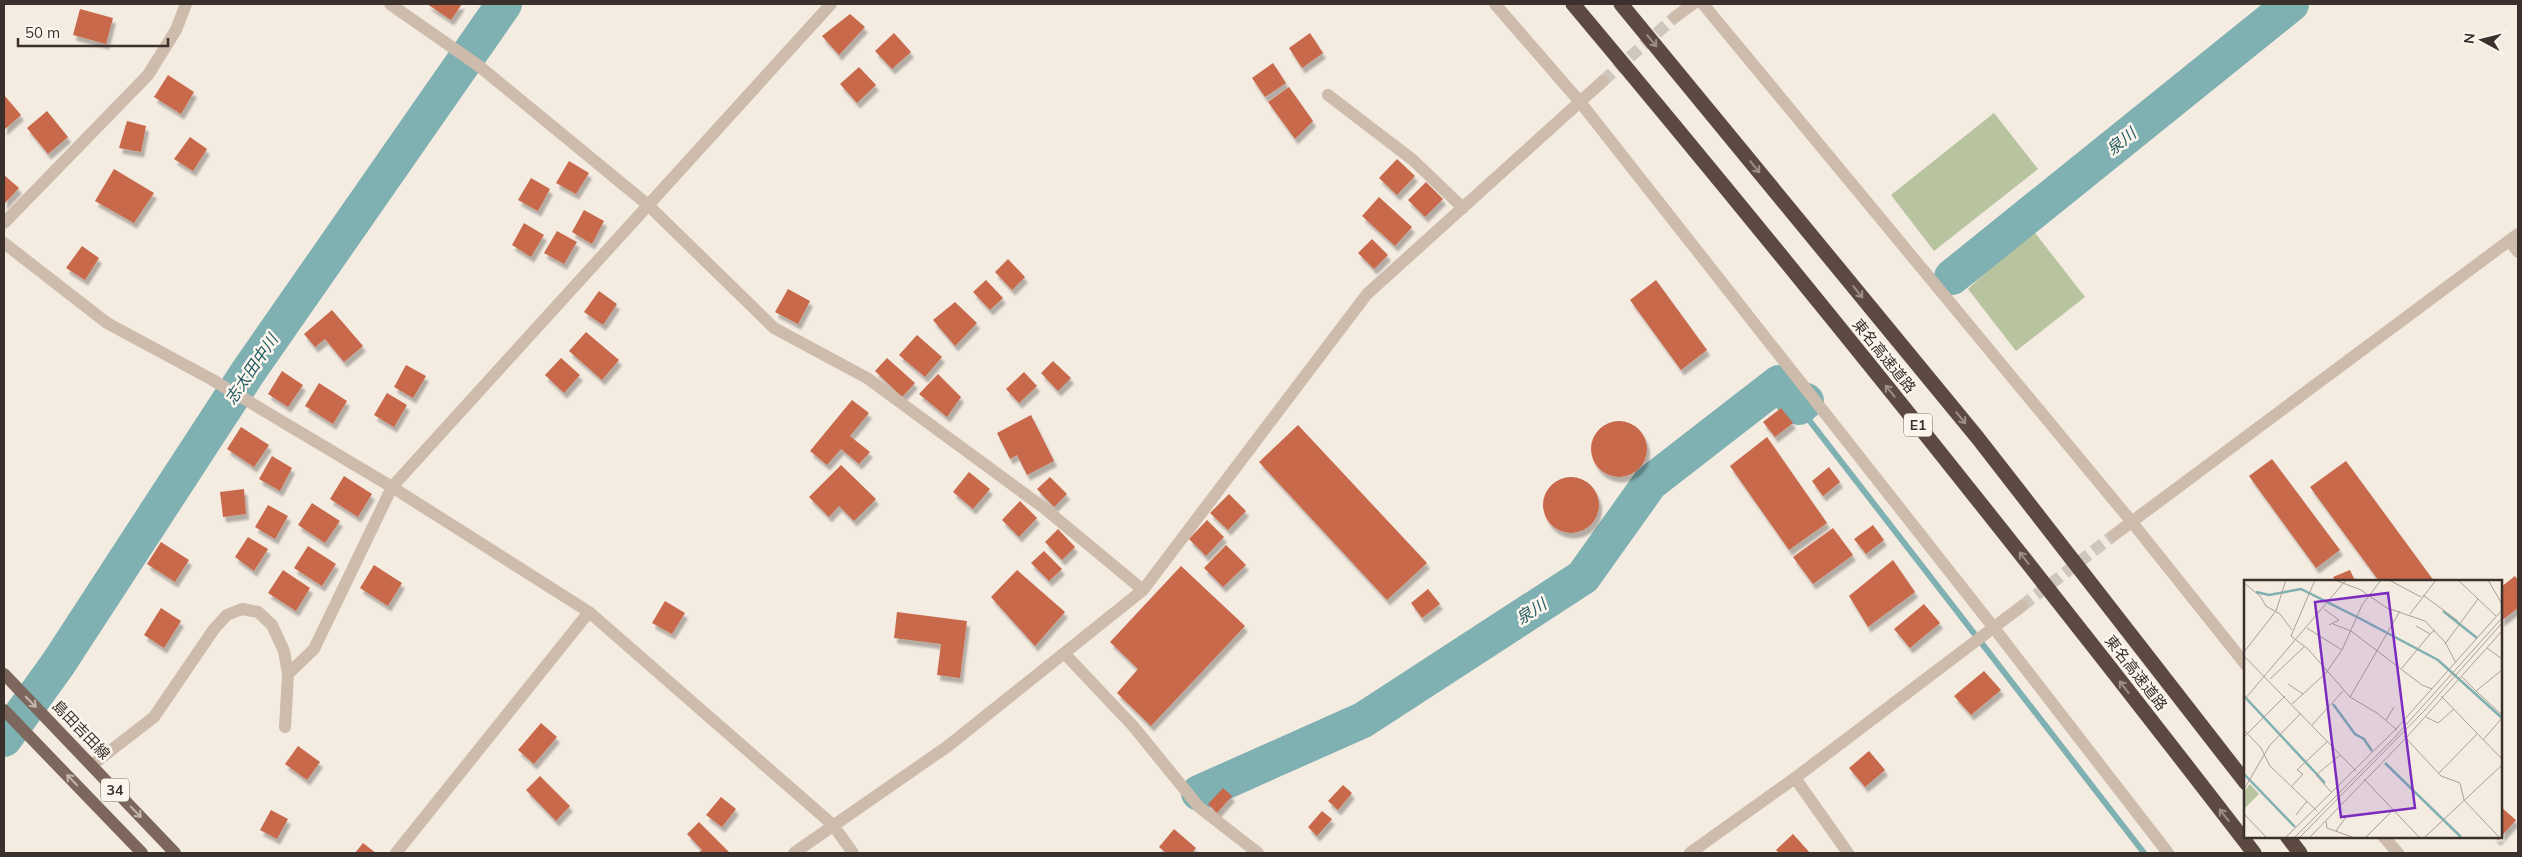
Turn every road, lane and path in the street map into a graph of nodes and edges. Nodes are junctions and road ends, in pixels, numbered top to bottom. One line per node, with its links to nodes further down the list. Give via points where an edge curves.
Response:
1 (186, 4): 15 (street, via 176,30 148,76)
2 (390, 4): 13 (street, via 479,66)
3 (831, 4): 13 (street)
4 (1495, 4): 12 (street)
5 (1573, 4): 47 (highway, 東名高速道路 / E1, one-way to 5, via 1982,504)
6 (1621, 4): 34 (highway, 東名高速道路 / E1, one-way to 34, via 1977,437)
7 (1693, 4): 9 (street)
8 (1703, 4): 20 (street)
9 (1675, 18)
10 (1603, 81): 12 (street)
11 (1328, 95): 14 (street, via 1413,160)
12 (1580, 102): 14 (street); 25 (street)
13 (648, 205): 19 (street); 22 (street, via 774,328 867,378 1044,508)
14 (1463, 208): 22 (street, via 1367,294)
15 (4, 223)
16 (2514, 237): 18 (street); 20 (street)
17 (4, 243): 19 (street, via 107,323 212,379)
18 (2518, 252)
19 (392, 487): 24 (street); 28 (street, via 314,650)
20 (2131, 522): 21 (street); 27 (street)
21 (2114, 535)
22 (1143, 590): 26 (street)
23 (2022, 606): 25 (street)
24 (589, 612): 35 (street); 40 (street)
25 (1991, 630): 33 (street); 46 (street)
26 (1064, 653): 35 (street, via 948,746); 43 (street, via 1133,726 1199,807)
27 (2244, 662)
28 (288, 674): 31 (street); 32 (street, via 284,650 272,625 258,612 242,609 227,615 154,717)
29 (6, 676): 32 (main road, 島田吉田線 / 34, one-way to 32)
30 (4, 710): 38 (main road, 34, one-way to 30)
31 (285, 727)
32 (92, 765): 39 (main road, 島田吉田線 / 34, one-way to 39)
33 (1795, 778): 44 (street); 45 (street)
34 (2244, 780)
35 (833, 825): 41 (street); 42 (street)
36 (2288, 837): 48 (highway)
37 (2385, 837): 49 (street)
38 (142, 853)
39 (175, 853)
40 (396, 853)
41 (794, 853)
42 (853, 853)
43 (1258, 853)
44 (1690, 853)
45 (1848, 853)
46 (2168, 853)
47 (2254, 853)
48 (2300, 853)
49 (2398, 853)

